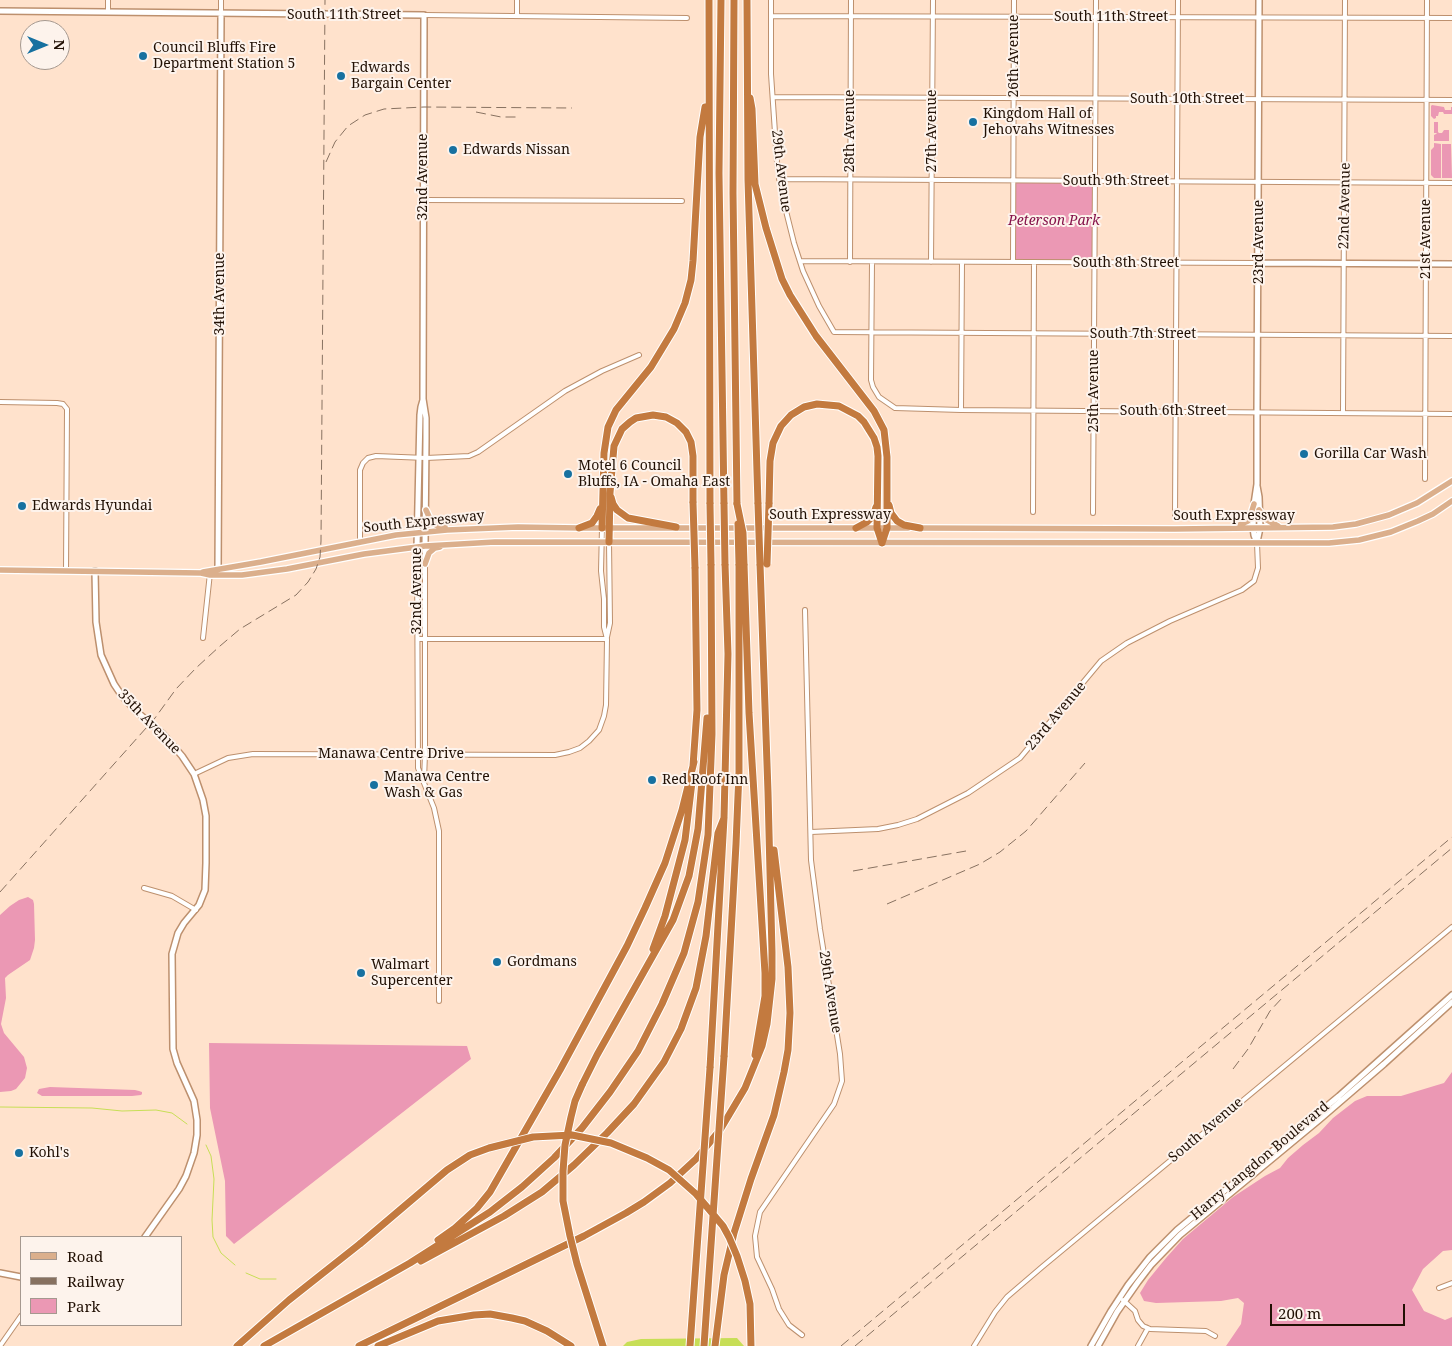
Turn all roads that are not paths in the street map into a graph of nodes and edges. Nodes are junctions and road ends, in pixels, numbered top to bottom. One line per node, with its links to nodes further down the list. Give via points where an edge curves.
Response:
1 (108, 0): 18 (street)
2 (221, 0): 19 (street)
3 (517, 0): 21 (street)
4 (709, 0): 34 (highway)
5 (722, 0): 147 (highway, bridge, via 719,173 728,654)
6 (734, 0): 128 (highway, bridge, via 737,504)
7 (748, 0): 33 (highway)
8 (771, 0): 22 (street, 29th Avenue)
9 (851, 0): 23 (street, 28th Avenue)
10 (933, 0): 24 (street, 27th Avenue)
11 (1014, 0): 25 (street, 26th Avenue)
12 (1096, 0): 26 (street, 25th Avenue)
13 (1178, 0): 27 (street)
14 (1259, 0): 30 (street, 23rd Avenue)
15 (1345, 0): 28 (street, 22nd Avenue)
16 (1427, 0): 31 (street, 21st Avenue)
17 (0, 11): 18 (street, South 11th Street)
18 (108, 12): 19 (street, South 11th Street)
19 (221, 14): 20 (street, South 11th Street); 134 (street, 34th Avenue)
20 (424, 15): 21 (street, South 11th Street); 55 (street, 32nd Avenue)
21 (517, 16): 29 (street, South 11th Street)
22 (771, 16): 23 (street, South 11th Street); 35 (street, 29th Avenue)
23 (851, 16): 24 (street, South 11th Street); 36 (street, 28th Avenue)
24 (932, 17): 25 (street, South 11th Street); 37 (street, 27th Avenue)
25 (1014, 17): 26 (street, South 11th Street); 38 (street, 26th Avenue)
26 (1096, 17): 27 (street, South 11th Street); 39 (street, 25th Avenue)
27 (1178, 17): 30 (street, South 11th Street); 40 (street)
28 (1345, 17): 30 (street, South 11th Street); 31 (street, South 11th Street); 42 (street, 22nd Avenue)
29 (687, 18)
30 (1259, 18): 41 (street, 23rd Avenue)
31 (1427, 18): 32 (street, South 11th Street); 43 (street, 21st Avenue)
32 (1452, 18)
33 (747, 79): 96 (highway, via 752,109 755,184 774,258 790,295 816,336 880,421 886,440); 129 (highway, bridge, via 758,504)
34 (708, 90): 97 (highway, via 700,137 691,280 680,315 666,343 611,419 604,448); 140 (highway, bridge)
35 (773, 97): 36 (street, South 10th Street); 45 (street, 29th Avenue)
36 (850, 98): 37 (street, South 10th Street); 46 (street, 28th Avenue)
37 (932, 98): 38 (street, South 10th Street); 47 (street, 27th Avenue)
38 (1014, 98): 39 (street, South 10th Street); 48 (street, 26th Avenue)
39 (1096, 99): 40 (street, South 10th Street); 49 (street, 25th Avenue)
40 (1177, 99): 41 (street, South 10th Street); 50 (street)
41 (1259, 100): 42 (street, South 10th Street); 51 (street, 23rd Avenue)
42 (1346, 100): 43 (street, South 10th Street); 52 (street, 22nd Avenue)
43 (1427, 100): 44 (street, South 10th Street); 53 (street, 21st Avenue)
44 (1452, 100)
45 (780, 179): 46 (street, South 9th Street); 57 (street, 29th Avenue, via 787,220)
46 (850, 180): 47 (street, South 9th Street); 58 (street, 28th Avenue)
47 (932, 180): 48 (street, South 9th Street); 60 (street, 27th Avenue)
48 (1014, 180): 49 (street, South 9th Street); 62 (street, 26th Avenue)
49 (1095, 181): 50 (street, South 9th Street); 64 (street, 25th Avenue)
50 (1177, 181): 51 (street, South 9th Street); 65 (street)
51 (1259, 181): 52 (street, South 9th Street); 66 (street, 23rd Avenue)
52 (1345, 182): 53 (street, South 9th Street); 67 (street, 22nd Avenue)
53 (1427, 182): 54 (street, South 9th Street); 68 (street, 21st Avenue)
54 (1452, 183)
55 (423, 200): 56 (street); 81 (street, 32nd Avenue)
56 (682, 201)
57 (800, 261): 58 (street, South 8th Street); 70 (street, 29th Avenue)
58 (850, 262): 59 (street, South 8th Street)
59 (872, 262): 60 (street, South 8th Street); 71 (street)
60 (932, 262): 61 (street, South 8th Street)
61 (962, 262): 62 (street, South 8th Street); 72 (street)
62 (1013, 262): 63 (street, South 8th Street)
63 (1034, 262): 64 (street, South 8th Street); 73 (street)
64 (1095, 262): 65 (street, South 8th Street); 74 (street, 25th Avenue)
65 (1177, 263): 66 (street, South 8th Street); 75 (street)
66 (1258, 263): 67 (street, South 8th Street); 76 (street, 23rd Avenue)
67 (1344, 264): 68 (street, South 8th Street); 77 (street, 22nd Avenue)
68 (1426, 264): 69 (street, South 8th Street); 78 (street, 21st Avenue)
69 (1452, 264)
70 (834, 332): 71 (street, South 7th Street)
71 (871, 332): 72 (street, South 7th Street); 83 (street, South 6th Street, via 871,380 883,400 895,408)
72 (962, 332): 73 (street, South 7th Street); 83 (street)
73 (1033, 333): 74 (street, South 7th Street); 84 (street)
74 (1095, 333): 75 (street, South 7th Street); 85 (street, 25th Avenue)
75 (1176, 334): 76 (street, South 7th Street); 86 (street)
76 (1258, 334): 77 (street, South 7th Street); 87 (street, 23rd Avenue)
77 (1344, 335): 78 (street, South 7th Street); 88 (street, 22nd Avenue)
78 (1426, 336): 79 (street, South 7th Street); 89 (street, 21st Avenue)
79 (1452, 336)
80 (639, 355): 92 (street, via 570,388 473,454)
81 (423, 400): 91 (street, 32nd Avenue, via 420,406); 92 (street, 32nd Avenue)
82 (0, 402): 131 (street, via 57,403 67,409)
83 (961, 410): 84 (street, South 6th Street)
84 (1033, 410): 85 (street, South 6th Street); 103 (street)
85 (1094, 411): 86 (street, South 6th Street); 104 (street, 25th Avenue)
86 (1176, 411): 87 (street, South 6th Street); 105 (street)
87 (1258, 412): 88 (street, South 6th Street); 95 (street, 23rd Avenue)
88 (1343, 412): 89 (street, South 6th Street)
89 (1426, 414): 90 (street, South 6th Street); 93 (street, 21st Avenue)
90 (1452, 414)
91 (419, 458): 92 (street); 117 (street, 32nd Avenue); 119 (street, via 376,456 362,463)
92 (426, 458): 101 (street, 32nd Avenue)
93 (1425, 479)
94 (1452, 481): 115 (main road, South Expressway, via 1390,515 1333,527)
95 (1256, 484): 100 (street, 23rd Avenue); 102 (street, 23rd Avenue)
96 (887, 488): 111 (highway); 112 (highway, via 894,518 904,525)
97 (606, 492): 106 (highway, via 595,520); 107 (highway); 108 (highway, via 617,510 628,518); 143 (highway, bridge, via 614,446 625,425 636,418 660,416 678,423 686,432 693,456 697,710)
98 (878, 492): 109 (highway, via 873,516); 110 (highway); 129 (highway, bridge, via 877,447 869,429 858,416 839,406 817,404 791,415 773,443)
99 (1452, 501): 123 (main road, South Expressway, via 1406,526 1359,540)
100 (1254, 504): 113 (main road, via 1248,521); 114 (street, 23rd Avenue)
101 (426, 510): 116 (main road, via 434,525); 118 (street, 32nd Avenue)
102 (1259, 510): 114 (street, 23rd Avenue); 115 (main road, via 1270,523)
103 (1033, 512)
104 (1093, 512)
105 (1175, 516)
106 (579, 528): 107 (main road, South Expressway); 116 (main road, South Expressway)
107 (606, 528): 108 (main road, South Expressway); 120 (street); 121 (highway)
108 (676, 528): 109 (main road, South Expressway)
109 (856, 528): 110 (main road, South Expressway)
110 (878, 528): 111 (main road, South Expressway); 122 (highway)
111 (887, 528): 112 (main road, South Expressway); 122 (highway)
112 (920, 528): 113 (main road, South Expressway)
113 (1229, 528): 114 (main road, South Expressway)
114 (1257, 528): 115 (main road, South Expressway); 123 (street, 23rd Avenue)
115 (1290, 528)
116 (457, 529): 118 (main road, South Expressway)
117 (418, 532): 118 (main road, South Expressway); 119 (main road, South Expressway); 126 (street, 32nd Avenue)
118 (426, 532): 125 (street, 32nd Avenue)
119 (360, 542): 134 (main road, South Expressway)
120 (601, 542): 121 (main road, South Expressway); 124 (main road, South Expressway); 139 (street)
121 (609, 542): 122 (main road, South Expressway); 139 (street, via 610,623)
122 (882, 543): 123 (main road, South Expressway)
123 (1257, 543): 148 (street, 23rd Avenue, via 1258,568 1254,581 1242,590 1162,624 1101,661 1020,758 968,793 898,825)
124 (450, 544): 125 (main road, South Expressway); 127 (main road, via 432,550)
125 (425, 546): 126 (main road, South Expressway); 127 (street, 32nd Avenue)
126 (417, 547): 134 (main road, South Expressway, via 242,575); 137 (street, 32nd Avenue)
127 (425, 564): 138 (street, 32nd Avenue)
128 (742, 564): 156 (highway, via 766,973); 177 (highway, bridge, via 736,844)
129 (764, 564): 146 (highway)
130 (0, 570): 131 (main road, South Expressway)
131 (66, 571): 132 (main road, South Expressway)
132 (95, 571): 133 (main road, South Expressway); 144 (street, 35th Avenue, bridge, via 96,622 101,655 114,684 137,712 163,734)
133 (210, 572): 134 (main road, South Expressway); 136 (street)
134 (218, 572)
135 (805, 610): 148 (street, 29th Avenue)
136 (203, 638)
137 (418, 639): 138 (street); 141 (street, 32nd Avenue)
138 (425, 639): 139 (street); 142 (street, 32nd Avenue)
139 (607, 639): 142 (street, Manawa Centre Drive, via 606,710 599,730 589,741 573,751 559,754)
140 (712, 643): 152 (highway, via 702,791 689,876 673,920); 158 (highway, via 708,835 698,902 684,953 662,1004 638,1051 610,1092 554,1158 490,1212)
141 (418, 754): 142 (street, Manawa Centre Drive); 144 (street, Manawa Centre Drive, via 246,754 228,758); 145 (street, 32nd Avenue, via 418,768)
142 (425, 754): 145 (street, 32nd Avenue)
143 (694, 762): 152 (highway, via 685,840); 158 (highway, via 666,863 627,946 555,1078 490,1192 455,1228)
144 (194, 774): 150 (street, 35th Avenue, via 203,800 206,825 206,885)
145 (424, 782): 154 (street, 32nd Avenue, via 440,831)
146 (768, 792): 156 (highway, via 772,979 767,1024); 178 (highway, bridge, via 790,990 790,1032 774,1115 734,1233 724,1275)
147 (724, 818): 161 (highway, via 718,834 706,936 696,988 681,1029 664,1062 639,1097 607,1133 542,1192 487,1225); 176 (highway, bridge)
148 (811, 832): 167 (street, 29th Avenue, via 811,860 842,1081 834,1104 760,1212 755,1236 757,1257 779,1310 789,1325)
149 (144, 888): 150 (street, via 172,896)
150 (196, 910): 157 (street, 35th Avenue, via 181,927 173,950 172,1042 195,1108 196,1144 183,1182)
151 (1452, 927): 180 (street, South Avenue, via 1007,1297)
152 (645, 970): 175 (highway, bridge, via 582,1085 565,1145 564,1200 577,1264)
153 (1452, 995): 164 (street, Harry Langdon Boulevard, via 1346,1090 1178,1230 1150,1257)
154 (439, 1001)
155 (1452, 1002): 164 (street, Harry Langdon Boulevard, via 1320,1120 1180,1235)
156 (751, 1075): 172 (highway, via 734,1109 696,1159 644,1202 584,1236)
157 (146, 1236)
158 (410, 1263): 161 (highway)
159 (0, 1273): 160 (street)
160 (20, 1278)
161 (382, 1279): 171 (highway)
162 (1452, 1282): 163 (street)
163 (1439, 1288)
164 (1122, 1299): 166 (street); 181 (street, Harry Langdon Boulevard); 182 (street, Harry Langdon Boulevard)
165 (20, 1317): 169 (street)
166 (1148, 1328): 168 (street, via 1206,1330); 183 (street)
167 (802, 1335)
168 (1214, 1336)
169 (0, 1346)
170 (236, 1346): 179 (highway, bridge, via 447,1170 470,1155 533,1137 572,1135 612,1142 647,1158 669,1170 696,1194 723,1226 737,1256 751,1316)
171 (264, 1346)
172 (359, 1346)
173 (378, 1346): 174 (highway, via 438,1322 490,1314 525,1321 548,1330)
174 (571, 1346)
175 (603, 1346)
176 (690, 1346)
177 (704, 1346)
178 (715, 1346)
179 (751, 1346)
180 (974, 1346)
181 (1091, 1346)
182 (1098, 1346)
183 (1138, 1346)

